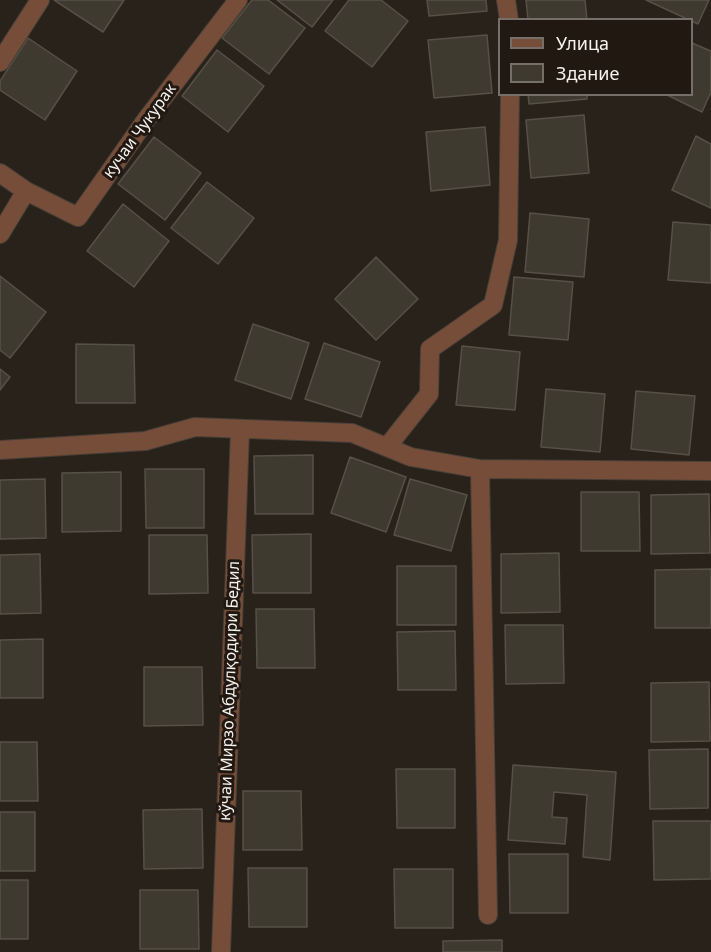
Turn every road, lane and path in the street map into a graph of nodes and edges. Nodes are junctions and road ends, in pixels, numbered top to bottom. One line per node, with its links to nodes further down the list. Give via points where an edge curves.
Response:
1 (40, 0): 5 (street)
2 (238, 0): 8 (street, кучаи Чукурак, via 78,217)
3 (506, 0): 4 (street)
4 (509, 18)
5 (0, 62)
6 (510, 96): 11 (street, via 508,240 493,305 430,349 429,394)
7 (0, 173): 8 (street)
8 (26, 191): 9 (street)
9 (0, 234)
10 (240, 430): 11 (street, via 352,434); 12 (street, via 195,427 145,441); 16 (street, кўчаи Мирзо Абдулқодири Бедил)
11 (387, 447): 13 (street, via 411,457)
12 (0, 450)
13 (480, 469): 14 (street); 15 (street)
14 (711, 471)
15 (488, 915)
16 (221, 952)

